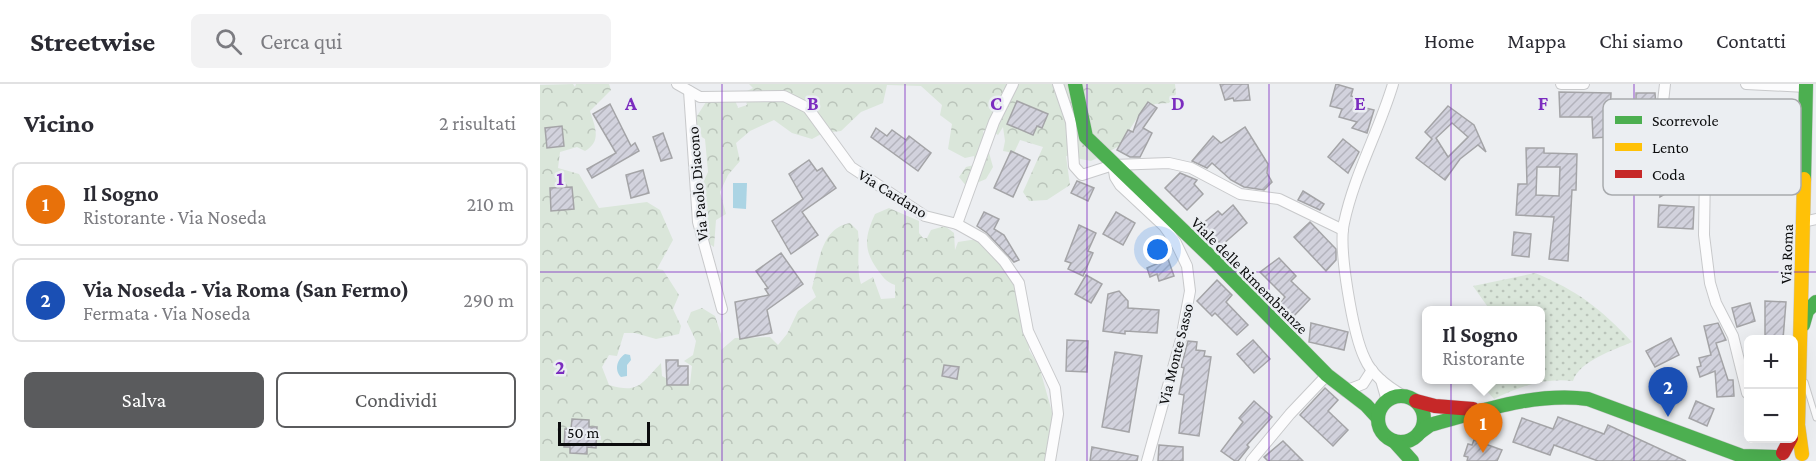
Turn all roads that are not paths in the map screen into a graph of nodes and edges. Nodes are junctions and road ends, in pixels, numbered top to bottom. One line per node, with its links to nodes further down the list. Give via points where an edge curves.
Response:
1 (677, 84): 11 (street, Via Cardano)
2 (1013, 84): 16 (street, via 994,122)
3 (1058, 84): 13 (street, via 1071,122 1074,166 1082,175)
4 (1075, 84): 13 (main road, Viale delle Rimembranze, via 1086,137)
5 (1393, 84): 17 (street, via 1350,198)
6 (1561, 84): 7 (street)
7 (1584, 84)
8 (1665, 84): 12 (street)
9 (1746, 84): 10 (street)
10 (1806, 86): 15 (main road, Via Roma)
11 (689, 91): 16 (street, Via Cardano, via 700,98 784,96 808,108 851,167 925,216); 21 (street, Via Paolo Diacono, via 698,222)
12 (1663, 99)
13 (1113, 165): 17 (street, via 1168,163 1191,168 1240,194 1279,200); 25 (main road, Viale delle Rimembranze, via 1217,262); 42 (street, Via Monte Sasso, via 1120,185 1164,226 1176,243 1186,266 1190,291 1181,339)
14 (1705, 195): 27 (street, via 1704,235 1710,284 1733,336)
15 (1809, 220): 18 (main road, Via Roma)
16 (957, 224): 41 (street, Via Cardano, via 982,238 1018,283 1028,331 1055,388 1058,414)
17 (1342, 230): 23 (street, via 1358,339)
18 (1802, 263): 19 (main road); 22 (main road, Via Roma)
19 (1816, 274)
20 (1816, 302): 22 (main road, via 1807,311)
21 (722, 309)
22 (1800, 334): 24 (main road, Via Roma)
23 (1372, 370): 26 (street); 29 (street, via 1363,384)
24 (1799, 370): 28 (main road, Via Roma); 33 (lane)
25 (1327, 375): 29 (main road, Viale delle Rimembranze); 43 (street)
26 (1381, 380): 30 (street); 31 (street)
27 (1745, 389)
28 (1798, 390)
29 (1345, 391): 31 (main road, Viale delle Rimembranze, via 1366,405)
30 (1410, 398): 31 (main road); 32 (main road, via 1460,410); 34 (main road, via 1424,416)
31 (1382, 408): 36 (main road, via 1384,434)
32 (1489, 408): 34 (main road, via 1430,425); 40 (main road, via 1550,394 1588,399)
33 (1816, 418)
34 (1419, 433): 36 (main road, via 1406,441)
35 (1798, 435): 39 (main road, Via Roma)
36 (1394, 441): 44 (main road)
37 (1787, 443): 38 (main road)
38 (1777, 457): 39 (main road); 40 (main road)
39 (1806, 458)
40 (1744, 459)
41 (1050, 461)
42 (1147, 461)
43 (1251, 461)
44 (1412, 461)

